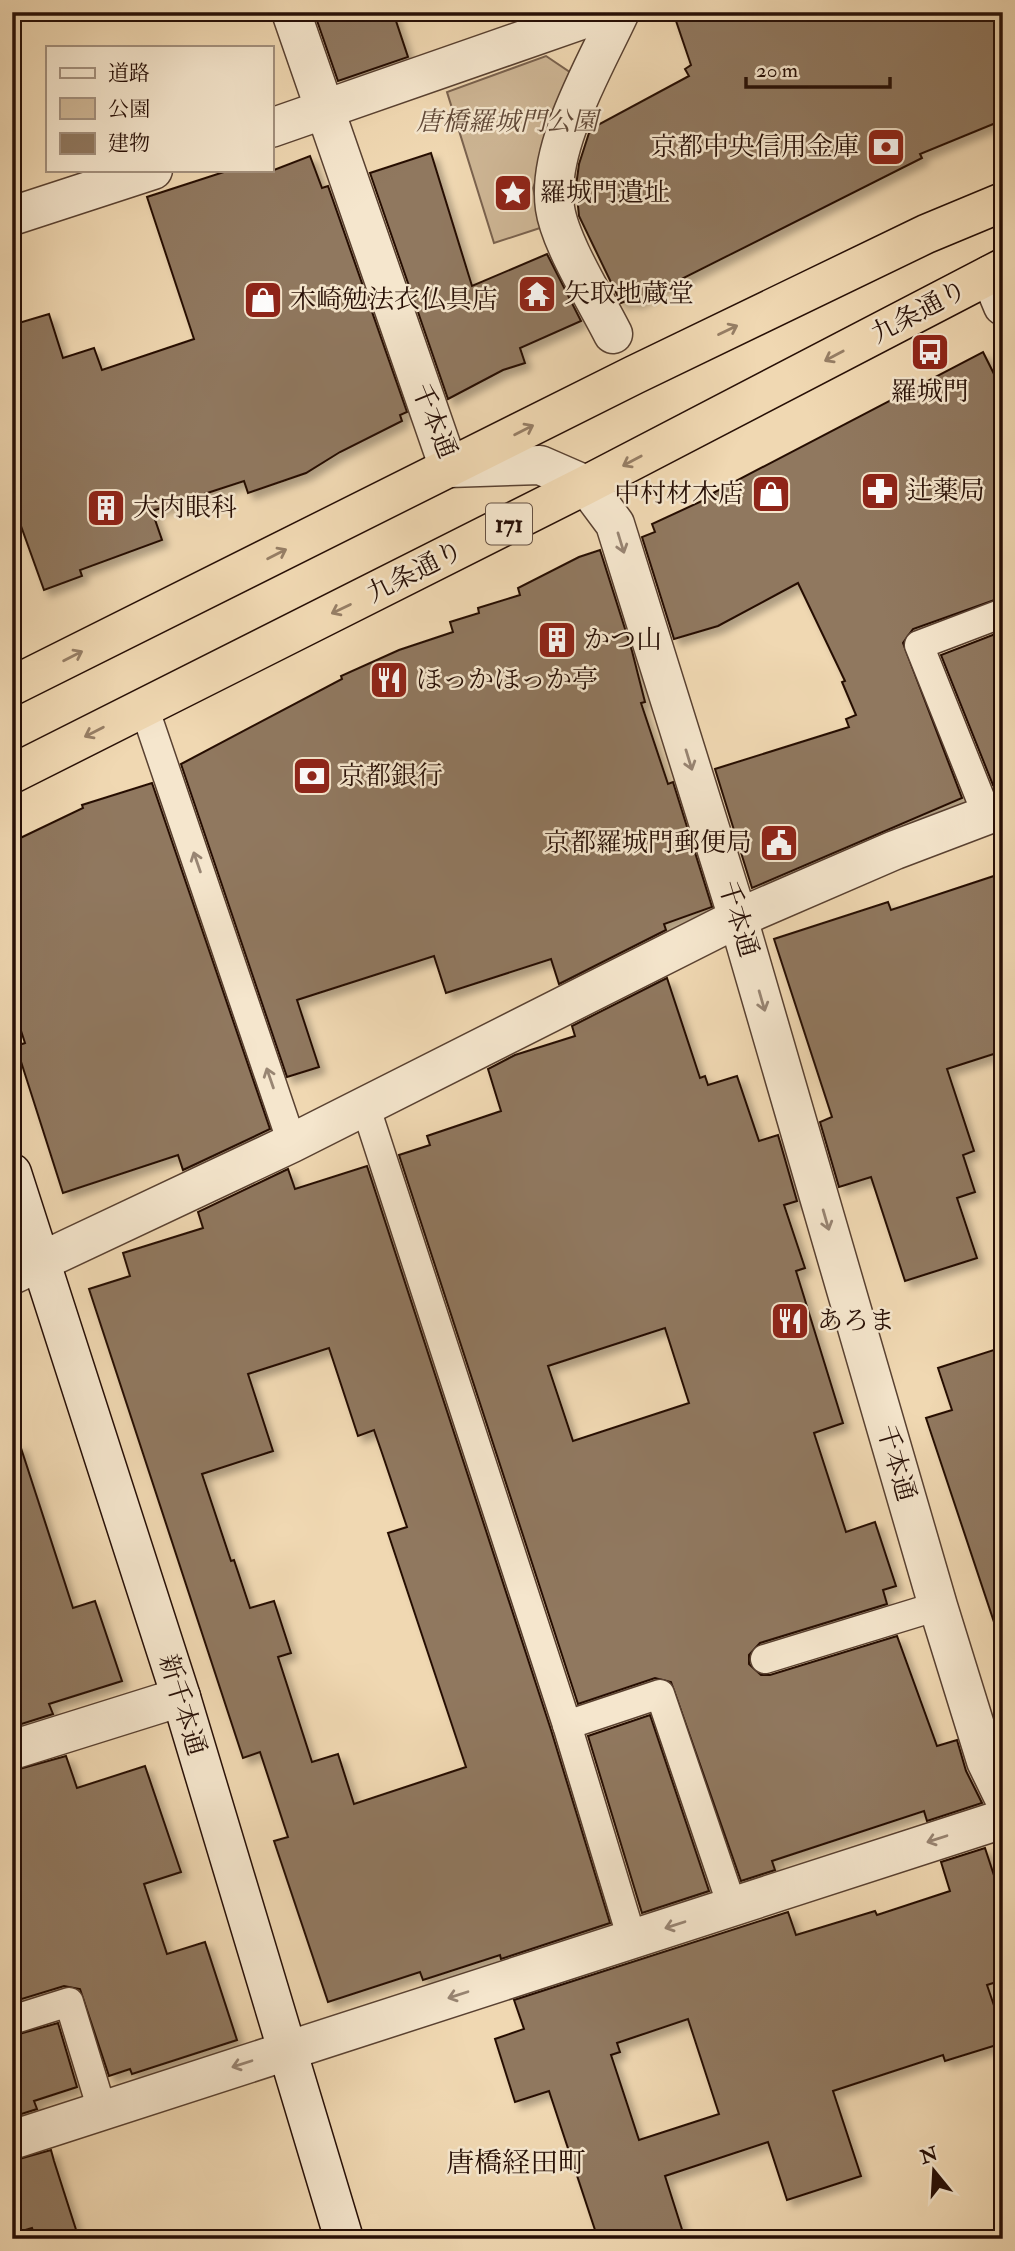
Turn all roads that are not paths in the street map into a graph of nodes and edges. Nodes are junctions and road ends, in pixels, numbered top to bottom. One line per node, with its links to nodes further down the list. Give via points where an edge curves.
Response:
1 (291, 12): 4 (street, 千本通)
2 (604, 12): 4 (street)
3 (620, 12): 10 (street, via 578,103 554,181 561,229)
4 (325, 110): 5 (street); 11 (street, 千本通)
5 (273, 127)
6 (147, 172): 8 (street)
7 (1003, 202): 11 (highway, one-way to 7, via 822,284)
8 (12, 216)
9 (999, 283): 12 (highway, 九条通り / 171, one-way to 12)
10 (613, 334)
11 (449, 468): 12 (street, 千本通, via 540,465); 14 (highway, one-way to 11)
12 (586, 485): 15 (highway, 九条通り / 171, one-way to 15); 18 (street, 千本通, one-way to 18, via 615,524)
13 (1003, 613): 17 (lane, via 919,645)
14 (12, 686)
15 (144, 707): 16 (highway, 九条通り / 171, one-way to 16); 20 (lane, one-way to 15)
16 (12, 774)
17 (995, 812): 18 (street)
18 (738, 918): 19 (street); 23 (street, 千本通, one-way to 23)
19 (365, 1105): 20 (street); 26 (lane)
20 (292, 1143): 22 (street)
21 (12, 1173): 22 (street, 新千本通)
22 (26, 1269): 25 (street, 新千本通)
23 (938, 1606): 24 (lane); 28 (street, 千本通, via 986,1761)
24 (765, 1659)
25 (181, 1697): 27 (street); 33 (street, 新千本通)
26 (567, 1725): 30 (lane, via 660,1694); 31 (lane)
27 (12, 1750)
28 (1003, 1796)
29 (1003, 1819): 30 (street, one-way to 30)
30 (732, 1906): 31 (street, one-way to 31)
31 (632, 1939): 33 (street, one-way to 33)
32 (12, 2020): 34 (lane, via 69,2002)
33 (289, 2049): 34 (street, one-way to 34); 36 (street, 新千本通)
34 (102, 2110): 35 (street)
35 (12, 2140)
36 (344, 2239)

